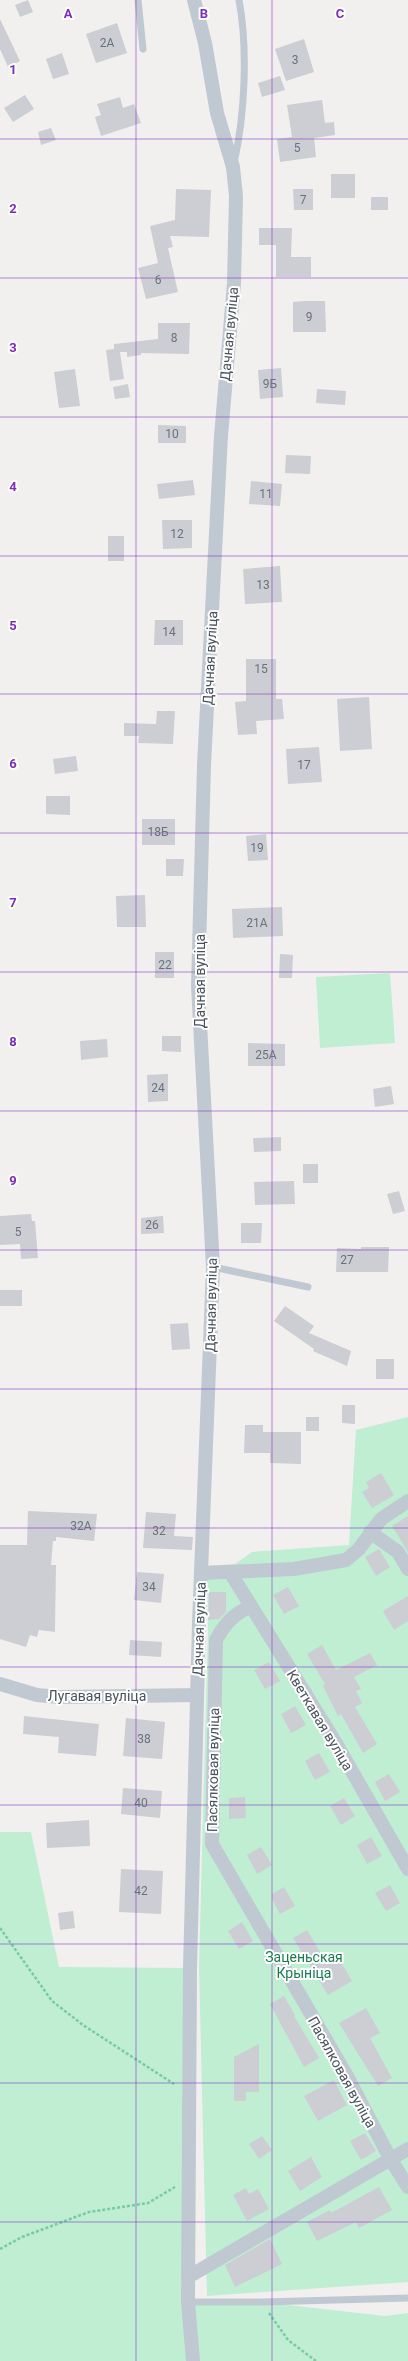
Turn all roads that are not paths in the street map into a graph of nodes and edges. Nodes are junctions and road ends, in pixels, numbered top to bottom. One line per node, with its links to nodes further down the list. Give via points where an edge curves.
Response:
1 (138, 0): 4 (lane)
2 (194, 0): 5 (street, Дачная вуліца, via 205,43 217,113)
3 (239, 0): 5 (lane, via 243,19 244,64 239,142)
4 (143, 50)
5 (234, 167): 6 (street, Дачная вуліца, via 234,283 221,436 204,765 198,986)
6 (214, 1267): 7 (lane); 12 (street, Дачная вуліца)
7 (308, 1287)
8 (408, 1501): 9 (street, via 381,1519)
9 (370, 1532): 10 (street, via 398,1552); 11 (street, via 359,1549 346,1560 294,1569)
10 (408, 1569)
11 (230, 1572): 12 (street); 13 (street, Кветкавая вуліца)
12 (201, 1573): 15 (street, Дачная вуліца)
13 (251, 1606): 16 (street, Кветкавая вуліца, via 334,1740); 18 (street, Пасялковая вуліца, via 237,1613 223,1627 216,1645 212,1844 347,2076)
14 (0, 1684): 15 (street, Лугавая вуліца, via 37,1695 59,1697)
15 (197, 1695): 20 (street, Дачная вуліца, via 190,1968)
16 (408, 1869)
17 (408, 2149): 18 (street)
18 (391, 2160): 19 (street, Пасялковая вуліца); 20 (street)
19 (408, 2187)
20 (188, 2277): 22 (street, Дачная вуліца)
21 (408, 2298): 22 (lane)
22 (188, 2302): 23 (street, Дачная вуліца)
23 (193, 2361)

